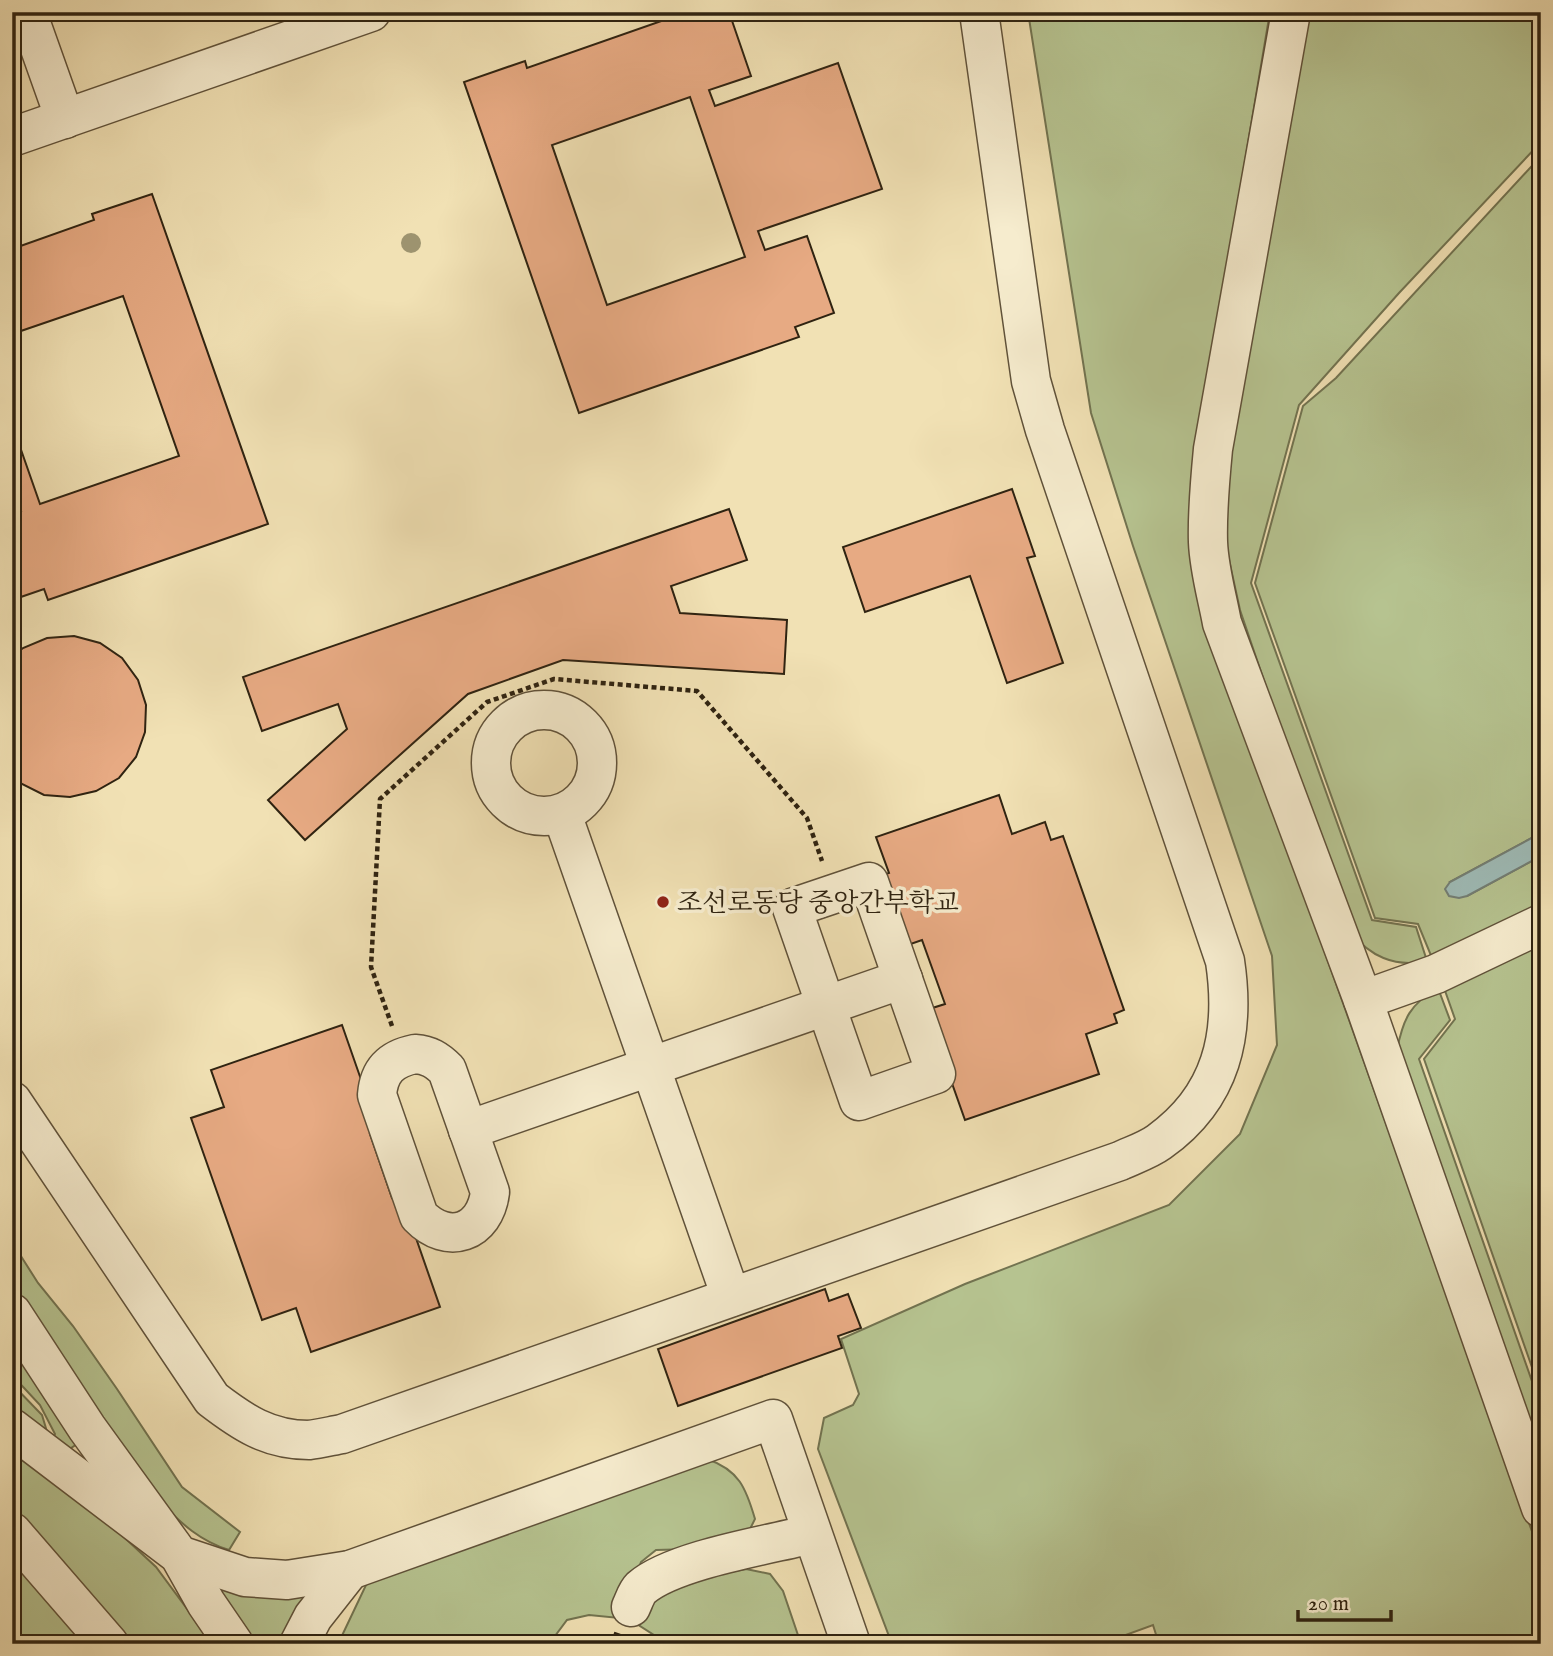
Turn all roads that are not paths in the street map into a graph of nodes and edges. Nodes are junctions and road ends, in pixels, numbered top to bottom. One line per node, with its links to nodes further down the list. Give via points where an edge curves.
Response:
1 (27, 12): 5 (street)
2 (371, 12): 5 (street)
3 (979, 12): 15 (street, via 1031,381 1225,961 1230,996 1227,1038 1213,1081 1189,1116 1157,1143 1120,1161)
4 (1291, 12): 10 (street, via 1213,449 1208,544 1222,623)
5 (65, 119): 6 (street)
6 (12, 137)
7 (562, 814): 7 (street, via 583,801 593,786 597,751 578,722 522,702 492,749 494,784 517,810 533,816); 12 (street)
8 (1541, 924): 10 (street, via 1436,974)
9 (903, 979): 11 (street); 11 (street, via 936,1074 859,1101); 11 (street, via 869,882 792,908)
10 (1363, 1000): 18 (street)
11 (826, 1006): 12 (street)
12 (650, 1066): 14 (street); 15 (street)
13 (12, 1101): 15 (street, via 212,1399 243,1423 276,1436 309,1440 342,1434)
14 (468, 1130): 14 (street, via 490,1192 488,1204 483,1216 464,1231 439,1231 419,1216 377,1095 383,1071 402,1056 427,1055 438,1061 447,1070)
15 (731, 1297)
16 (12, 1313): 21 (street, via 87,1428)
17 (12, 1428): 21 (street)
18 (1541, 1508)
19 (12, 1532): 24 (street)
20 (812, 1534): 22 (street, via 773,1419); 23 (street, via 699,1561 657,1577 638,1590); 27 (street)
21 (179, 1555): 22 (street, via 245,1577 286,1580); 25 (street)
22 (350, 1570): 26 (street, via 313,1617)
23 (631, 1607)
24 (109, 1644)
25 (234, 1644)
26 (299, 1644)
27 (850, 1644)

